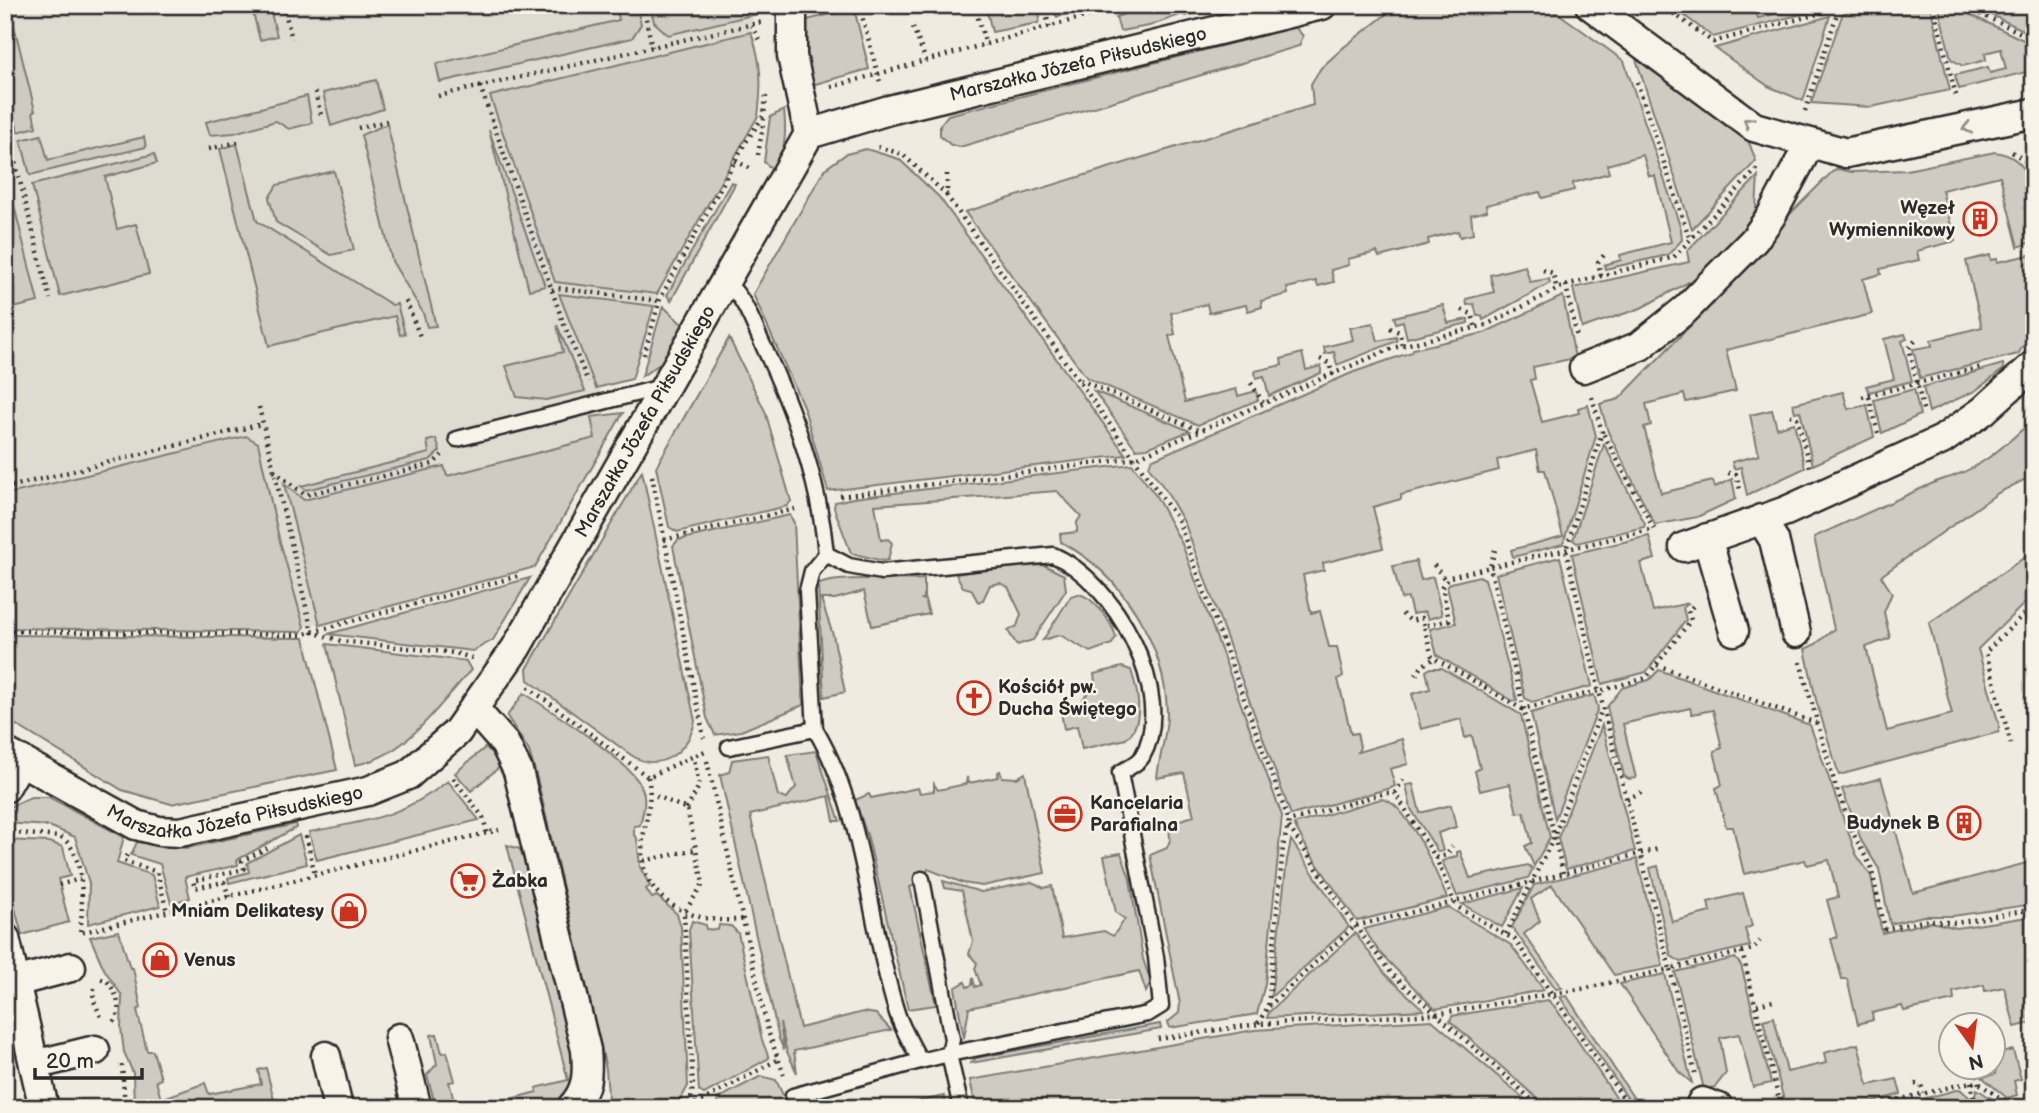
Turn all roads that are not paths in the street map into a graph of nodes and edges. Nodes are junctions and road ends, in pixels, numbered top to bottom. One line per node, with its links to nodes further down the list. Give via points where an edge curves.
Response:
1 (1322, 5): 5 (street, Marszałka Józefa Piłsudskiego, via 889,110)
2 (1590, 5): 6 (street, one-way to 2, via 1755,127)
3 (783, 12): 5 (street)
4 (2034, 113): 6 (street, one-way to 6, via 1846,153)
5 (809, 134): 7 (street, Marszałka Józefa Piłsudskiego)
6 (1803, 141): 9 (street, via 1771,216 1754,240 1686,309 1640,346)
7 (727, 283): 10 (street, Marszałka Józefa Piłsudskiego); 13 (lane, via 739,294 793,409 822,509)
8 (2034, 365): 12 (street, via 1942,440)
9 (1584, 368)
10 (667, 386): 11 (lane); 16 (street, Marszałka Józefa Piłsudskiego, via 503,670)
11 (457, 439)
12 (1752, 510): 14 (street, via 1695,542 1721,586); 15 (street, via 1774,540)
13 (826, 554): 17 (lane, via 811,571 807,591); 27 (lane, via 849,566 882,572 1054,555 1091,580 1122,622 1145,669 1150,692 1148,738 1141,759 1120,773 1156,957 1161,1006 1148,1014)
14 (1734, 631)
15 (1796, 633)
16 (475, 710): 19 (street, Marszałka Józefa Piłsudskiego, via 436,754 408,775 368,792 180,832 136,825); 34 (street, via 505,744 518,771 586,1050 588,1074 582,1096)
17 (815, 729): 18 (lane); 29 (lane, via 859,843 897,1014)
18 (729, 747)
19 (13, 756): 20 (street)
20 (5, 788)
21 (922, 878): 27 (lane, via 947,1004 952,1039)
22 (5, 938): 24 (street)
23 (71, 967): 24 (street)
24 (15, 982): 30 (street)
25 (399, 1038): 33 (street)
26 (95, 1050): 30 (street)
27 (949, 1054): 29 (lane); 36 (lane)
28 (326, 1056): 32 (street)
29 (920, 1061): 35 (lane, via 793,1096)
30 (34, 1065): 31 (street)
31 (44, 1108)
32 (338, 1108)
33 (417, 1108)
34 (571, 1108)
35 (797, 1108)
36 (961, 1108)

